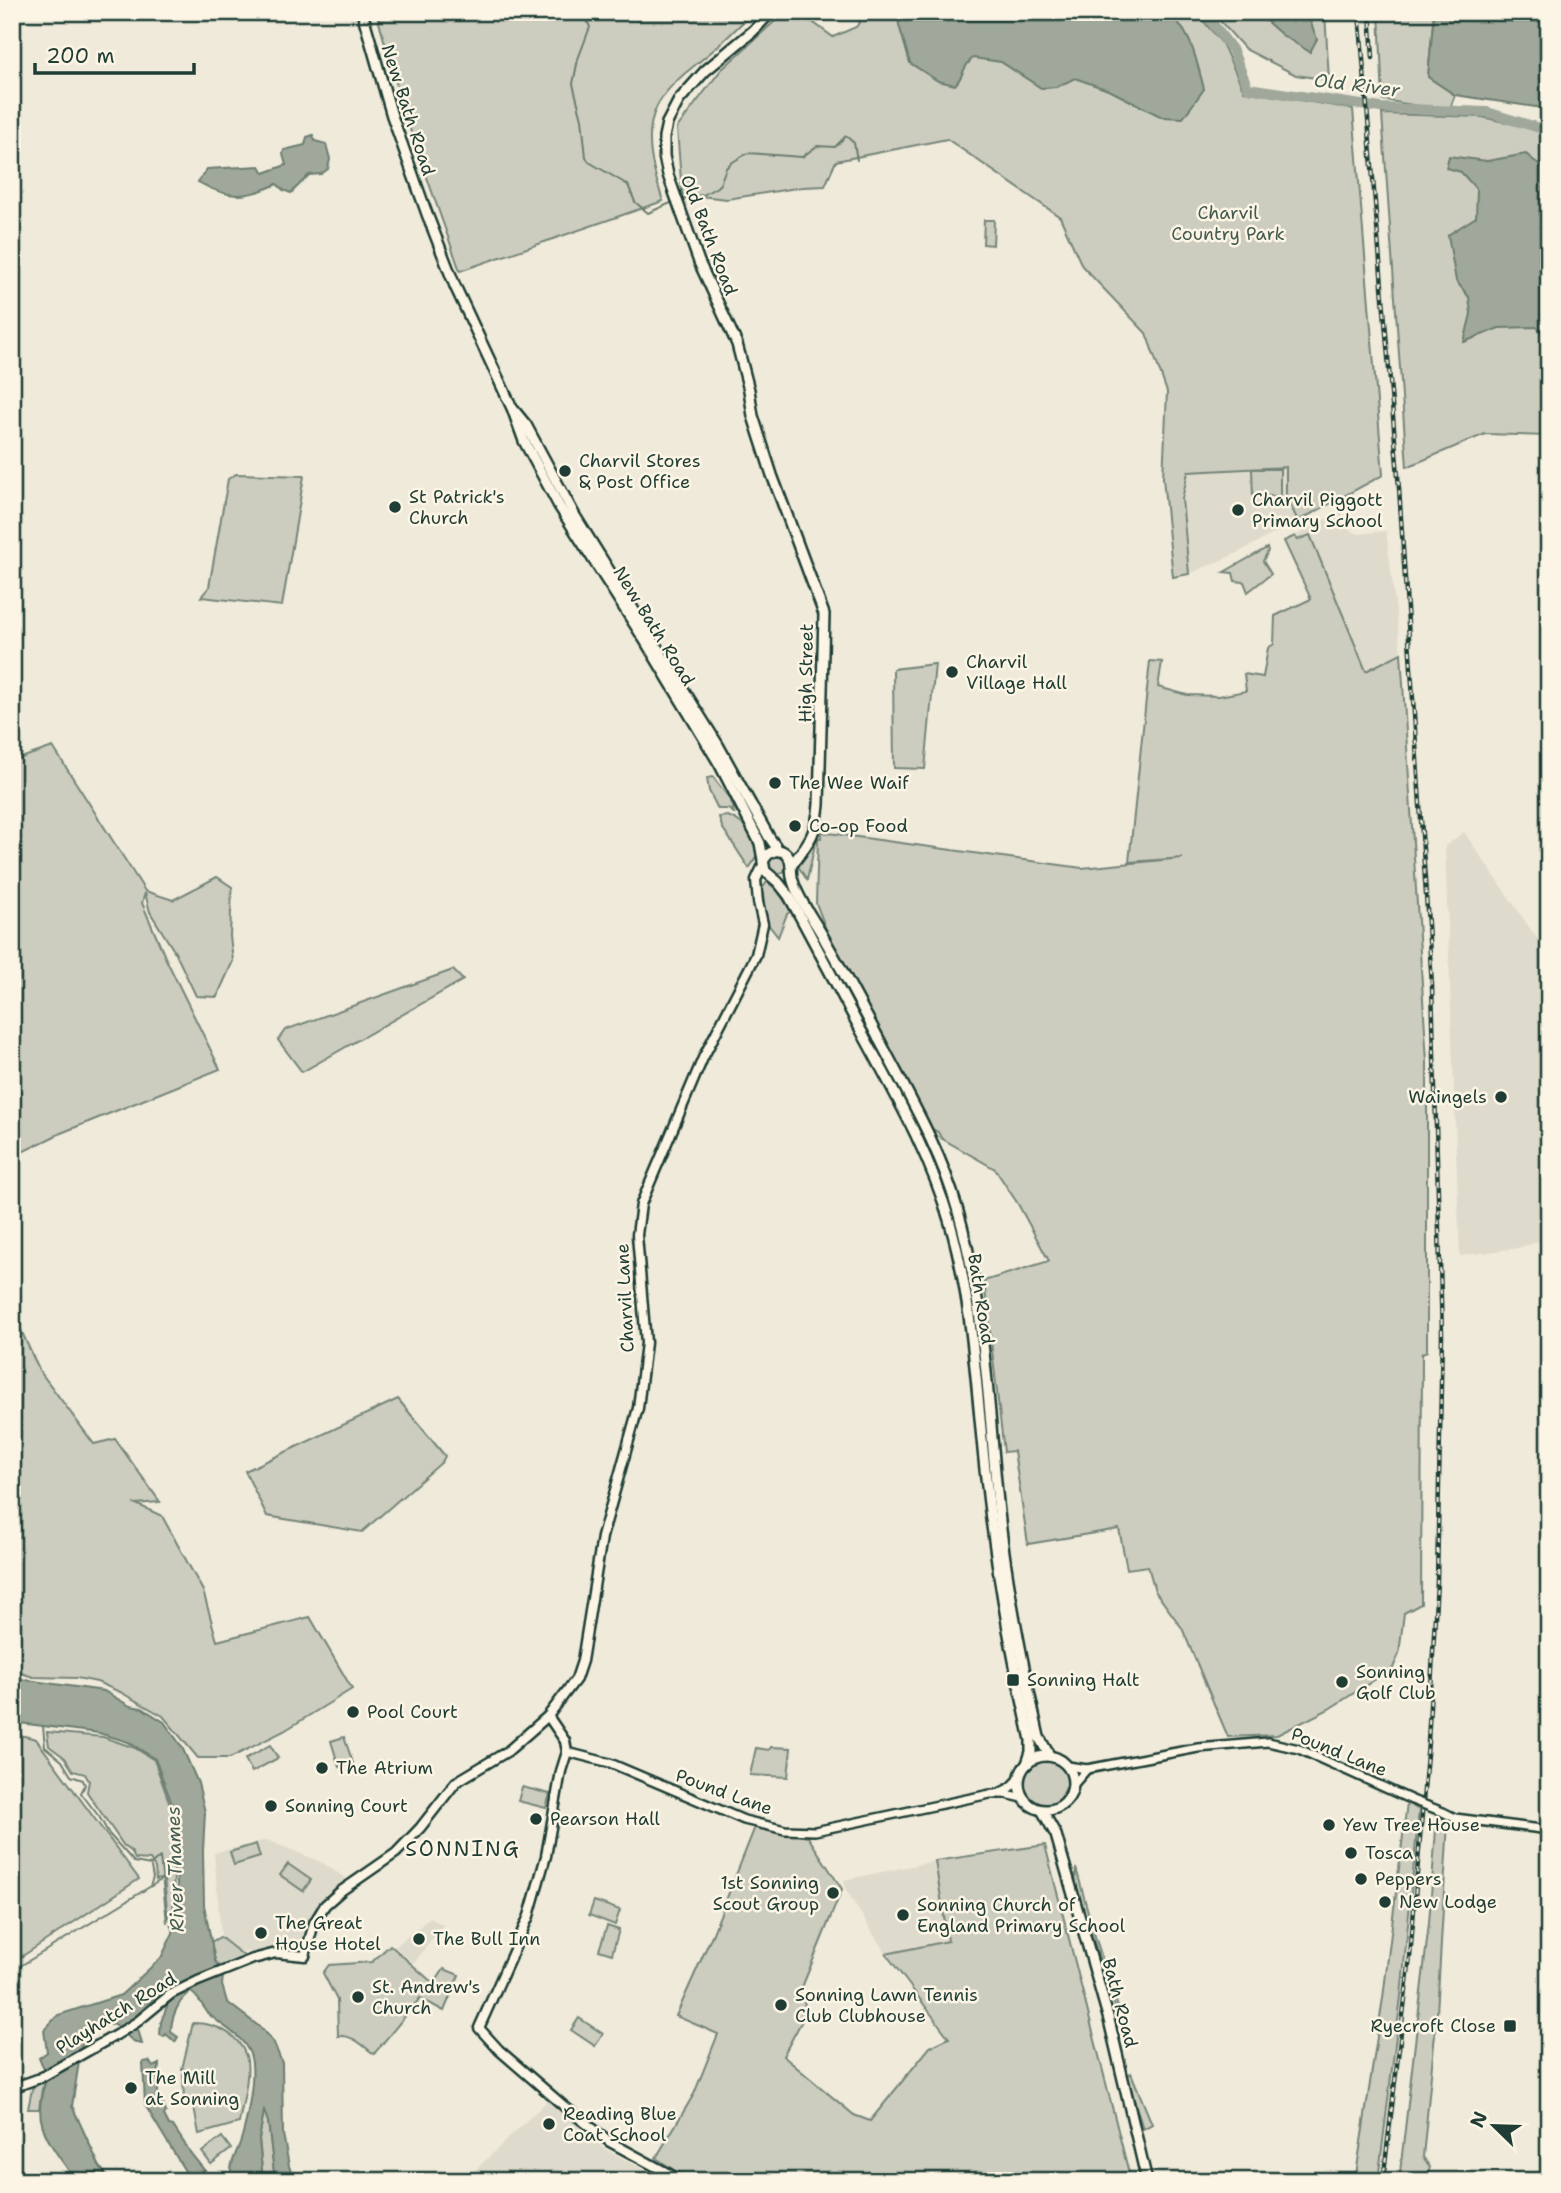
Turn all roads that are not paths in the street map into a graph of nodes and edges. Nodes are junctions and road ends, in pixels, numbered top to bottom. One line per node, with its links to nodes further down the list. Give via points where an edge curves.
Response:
1 (362, 12): 3 (main road, New Bath Road, via 397,132 434,233)
2 (771, 12): 4 (main road, Old Bath Road, via 686,90 672,111 664,156 699,262 737,344 754,416)
3 (512, 408): 6 (main road, New Bath Road, via 718,745 768,837); 7 (main road, New Bath Road, via 559,506 720,765 760,842)
4 (783, 502): 5 (main road, High Street, via 824,614 820,805 815,833)
5 (804, 847): 6 (main road); 8 (main road, High Street)
6 (782, 852): 7 (main road, via 769,853); 8 (main road, Bath Road)
7 (763, 864): 9 (main road, Bath Road); 10 (main road, Charvil Lane)
8 (791, 867): 9 (main road, via 784,877); 11 (main road, Bath Road, via 795,887 929,1135 957,1206 973,1272)
9 (772, 877): 10 (main road); 11 (main road, Bath Road, via 789,896 910,1124 946,1209 967,1298 992,1523)
10 (757, 888): 12 (main road, Charvil Lane, via 762,923 756,955 703,1058 641,1205 637,1235 646,1343 638,1408 602,1537 579,1673)
11 (1018, 1661): 14 (main road, Bath Road, via 1040,1741); 15 (main road, Bath Road, via 1031,1740)
12 (548, 1716): 13 (main road); 26 (main road, Charvil Lane, via 508,1751 456,1782 396,1853 325,1905 314,1923 305,1956 276,1953)
13 (567, 1752): 20 (street, Pound Lane, via 610,1763 744,1820 785,1830 815,1831); 28 (main road, via 529,1916 479,2028 610,2142)
14 (1049, 1755): 15 (main road, via 1038,1755); 16 (main road)
15 (1027, 1764): 18 (main road)
16 (1068, 1766): 17 (street, Pound Lane); 19 (main road)
17 (1087, 1769): 19 (street); 24 (street, Pound Lane, bridge, via 1198,1748 1268,1742 1299,1749 1455,1818)
18 (1018, 1779): 20 (street, Pound Lane); 21 (main road)
19 (1074, 1784): 22 (main road)
20 (998, 1793): 21 (street, Pound Lane)
21 (1023, 1798): 23 (main road)
22 (1061, 1807): 23 (main road); 25 (main road, Bath Road)
23 (1042, 1810): 25 (main road, Bath Road)
24 (1549, 1830)
25 (1056, 1835): 29 (main road, Bath Road, via 1109,2020)
26 (235, 1966): 27 (main road, Playhatch Road, via 171,1994 137,2022 28,2084)
27 (12, 2088)
28 (682, 2181)
29 (1147, 2181)

